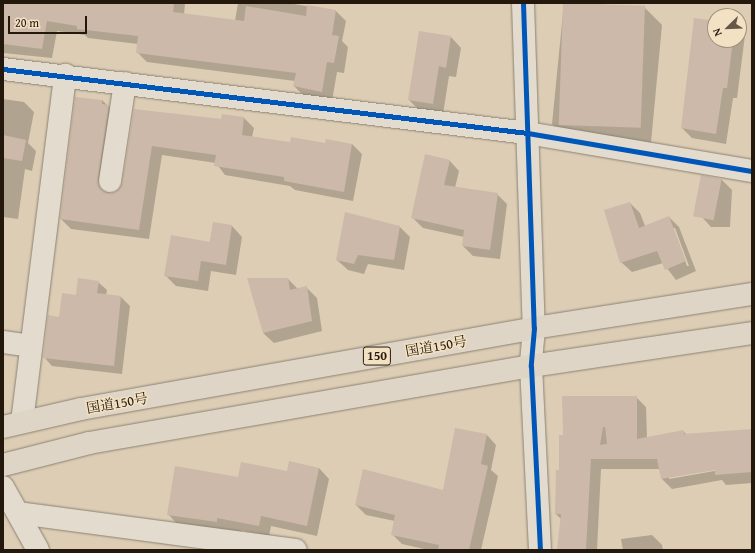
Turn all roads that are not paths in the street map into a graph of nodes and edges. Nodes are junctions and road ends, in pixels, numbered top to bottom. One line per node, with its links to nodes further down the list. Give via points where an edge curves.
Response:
1 (523, 3): 5 (street)
2 (3, 69): 3 (street)
3 (65, 75): 4 (street); 12 (street)
4 (125, 83): 5 (street); 7 (street)
5 (527, 133): 6 (street); 9 (street)
6 (752, 171)
7 (110, 181)
8 (752, 294): 9 (highway, 国道150号 / 150)
9 (534, 328): 13 (street); 14 (highway, 国道150号 / 150)
10 (752, 333): 13 (highway)
11 (3, 342): 12 (street)
12 (31, 346): 14 (street)
13 (531, 366): 15 (highway, via 89,443); 20 (street)
14 (12, 424)
15 (3, 465)
16 (3, 487): 17 (street)
17 (19, 513): 18 (street); 19 (street)
18 (38, 550)
19 (296, 550)
20 (540, 550)

